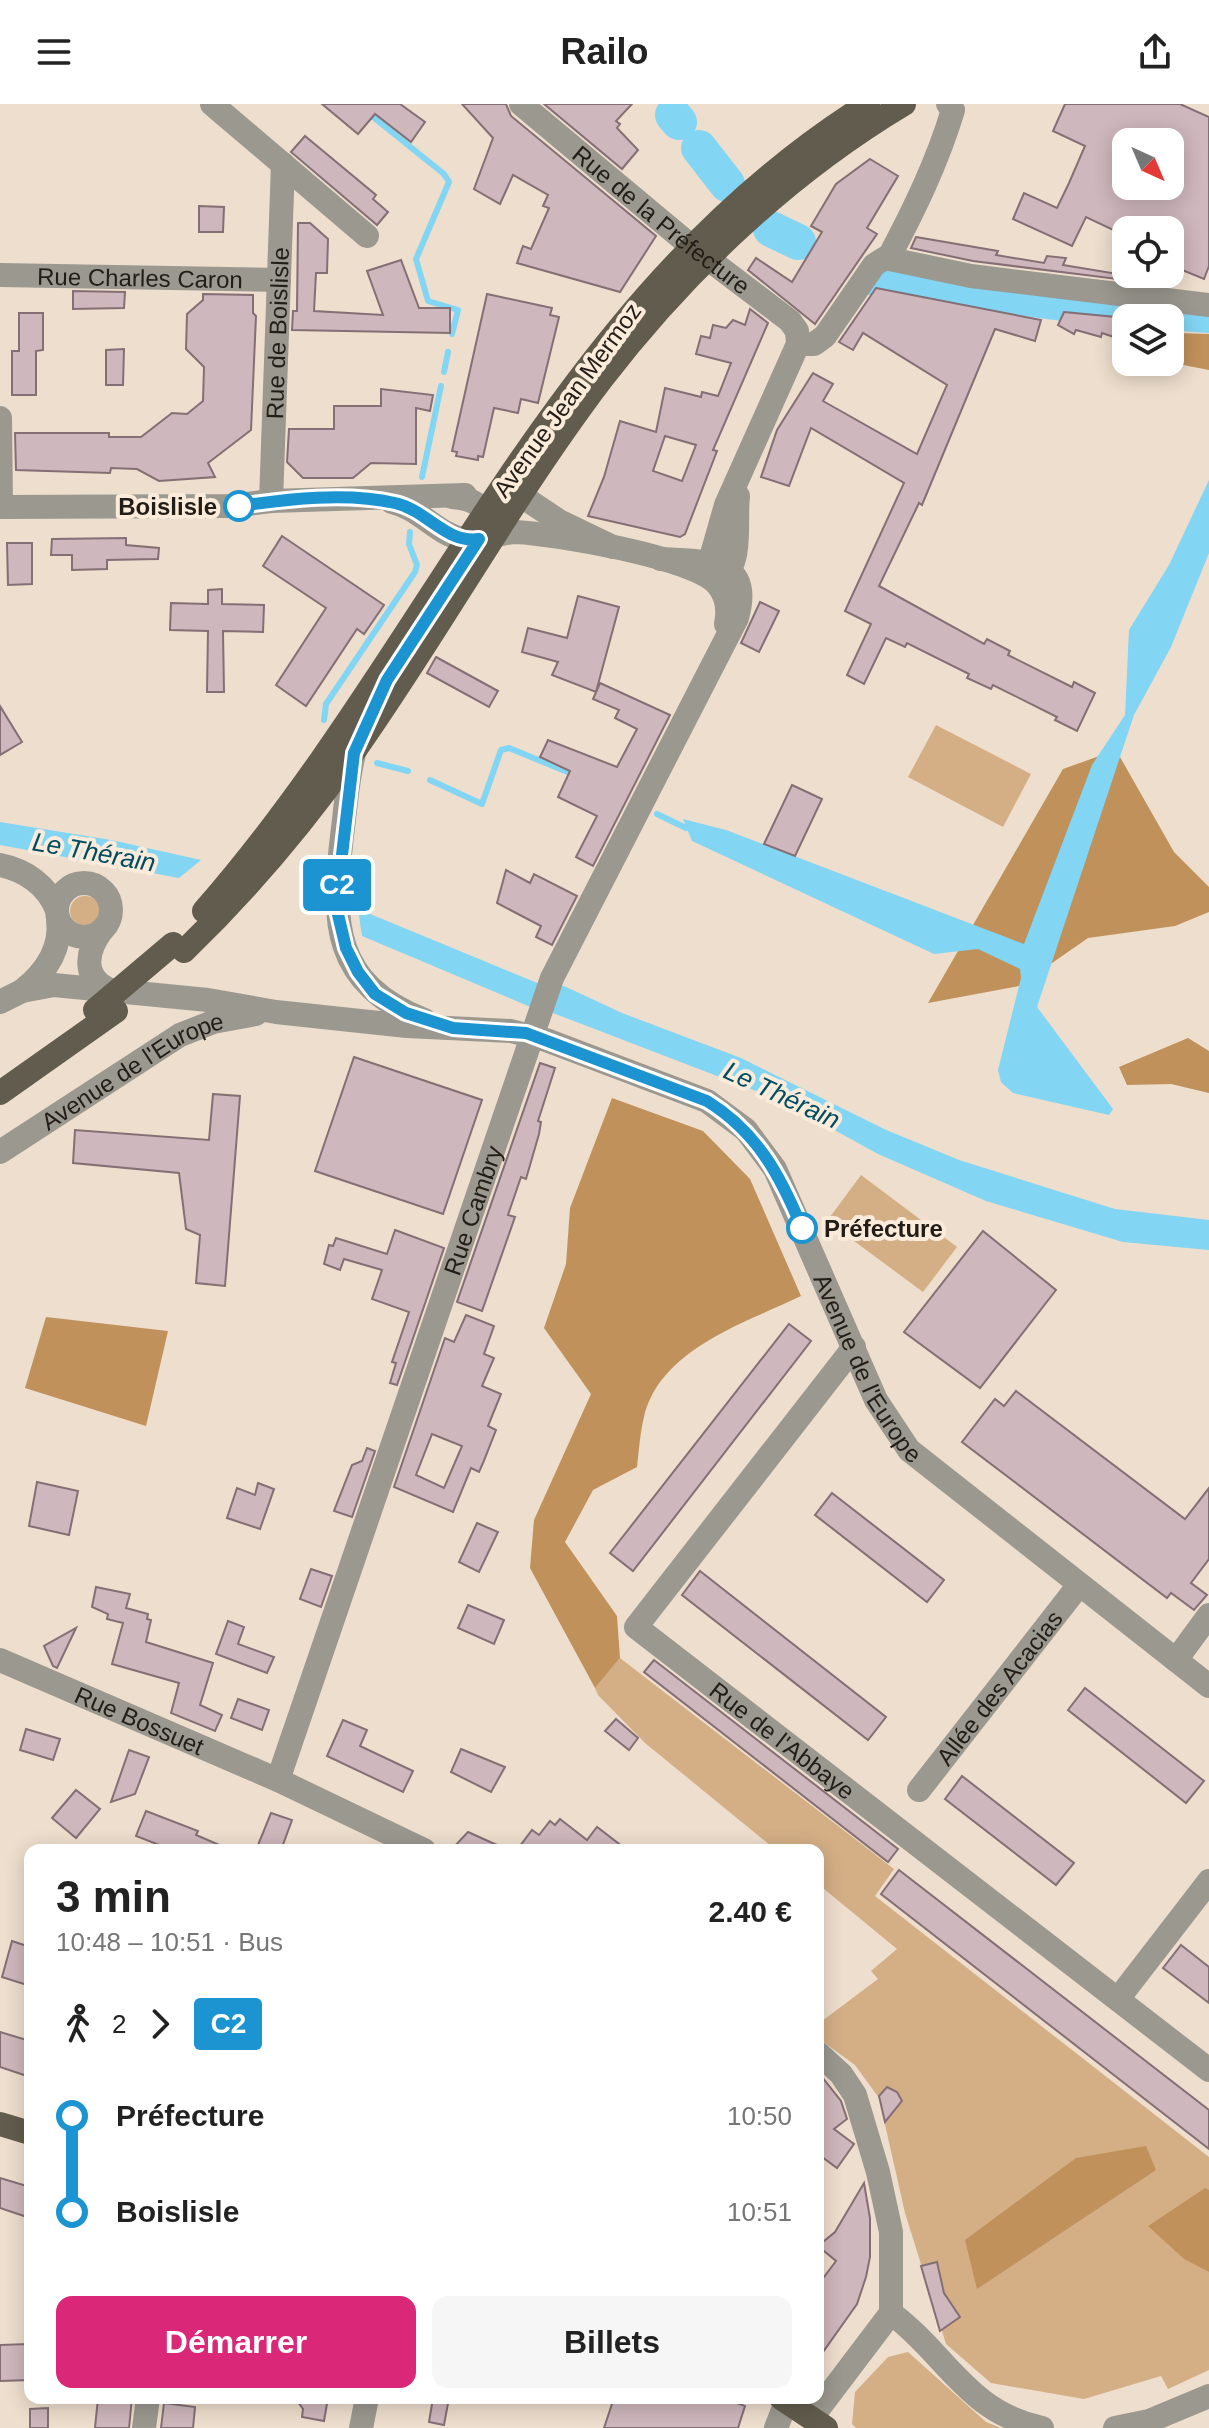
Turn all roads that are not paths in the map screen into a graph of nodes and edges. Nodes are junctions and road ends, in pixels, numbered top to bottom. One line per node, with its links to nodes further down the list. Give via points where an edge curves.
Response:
1 (212, 104): 6 (street)
2 (521, 104): 8 (street, Rue de la Préfecture)
3 (868, 104): 8 (main road, Avenue Jean Mermoz, via 787,160)
4 (904, 104): 8 (main road, Avenue Jean Mermoz)
5 (948, 104): 9 (street, via 953,110 925,189)
6 (283, 164): 7 (street); 11 (street, Rue de Boislisle)
7 (367, 236)
8 (699, 253): 13 (street, Rue de la Préfecture, via 790,321); 15 (main road, Avenue Jean Mermoz); 15 (main road, Avenue Jean Mermoz, via 653,285 577,378)
9 (888, 259): 12 (street, via 971,276); 13 (street, via 876,262 825,336 814,344)
10 (0, 275): 11 (street, Rue Charles Caron)
11 (279, 280): 18 (street, Rue de Boislisle)
12 (1209, 305)
13 (798, 340): 22 (street, via 749,453 738,496 735,549)
14 (0, 418): 19 (street)
15 (511, 492): 16 (street); 20 (main road, Avenue Jean Mermoz); 21 (street)
16 (452, 497): 17 (street); 20 (street, via 467,499)
17 (366, 499): 18 (street); 20 (street, via 411,508)
18 (271, 501): 19 (street, via 232,506)
19 (0, 507)
20 (477, 535): 21 (street, via 527,533); 23 (main road, Avenue Jean Mermoz); 27 (main road, Avenue Jean Mermoz, via 315,769)
21 (613, 547): 22 (street)
22 (715, 573): 33 (street, Rue Cambry, via 728,613 713,662 552,978)
23 (354, 753): 27 (main road, Avenue Jean Mermoz, via 269,862); 34 (street, via 336,894 341,935 375,994 406,1013)
24 (0, 865): 25 (street, via 34,879 53,900)
25 (57, 914): 26 (street, via 65,930 77,936); 26 (street, via 60,897 69,887 94,885 111,905); 28 (street, via 59,934 49,962)
26 (102, 930): 31 (street, via 88,962)
27 (178, 947): 31 (main road, Avenue Jean Mermoz, bridge)
28 (22, 991): 30 (street, Avenue de l'Europe); 31 (street, Avenue de l'Europe, via 54,985)
29 (157, 996): 31 (street, Avenue de l'Europe); 32 (street, Avenue de l'Europe); 35 (street, via 173,1012)
30 (0, 1002)
31 (106, 1003): 36 (main road, Avenue Jean Mermoz); 37 (main road, Avenue Jean Mermoz)
32 (276, 1012): 34 (street, Avenue de l'Europe); 35 (street, Avenue de l'Europe, via 213,1022)
33 (535, 1026): 34 (street, Avenue de l'Europe); 39 (street, Avenue de l'Europe, via 707,1101 746,1130 782,1182); 45 (street, Rue Cambry)
34 (453, 1028)
35 (171, 1040): 38 (street, Avenue de l'Europe)
36 (0, 1077)
37 (0, 1093)
38 (0, 1152)
39 (854, 1347): 40 (street, Avenue de l'Europe, via 884,1414 909,1450); 49 (street, Rue de l'Abbaye, via 636,1627)
40 (1079, 1585): 43 (street, Avenue de l'Europe); 46 (street, Allée des Acacias)
41 (1209, 1615): 43 (street)
42 (0, 1660): 45 (street, Rue Bossuet)
43 (1176, 1660): 44 (street, Avenue de l'Europe)
44 (1209, 1686)
45 (278, 1780): 47 (street, Rue Bossuet)
46 (919, 1790)
47 (411, 1844)
48 (1209, 1881): 49 (street)
49 (1118, 1999): 51 (street, Rue de l'Abbaye)
50 (824, 2058): 54 (street, via 855,2095 878,2172 891,2232)
51 (1209, 2070)
52 (0, 2124): 53 (main road)
53 (24, 2131)
54 (891, 2313): 60 (street); 64 (street, via 988,2408)
55 (1209, 2396): 65 (street, via 1149,2421)
56 (147, 2404): 61 (street)
57 (366, 2404): 62 (street)
58 (783, 2404): 63 (street)
59 (792, 2404): 60 (main road)
60 (820, 2422)
61 (144, 2428)
62 (361, 2428)
63 (776, 2428)
64 (1042, 2428)
65 (1115, 2428)

